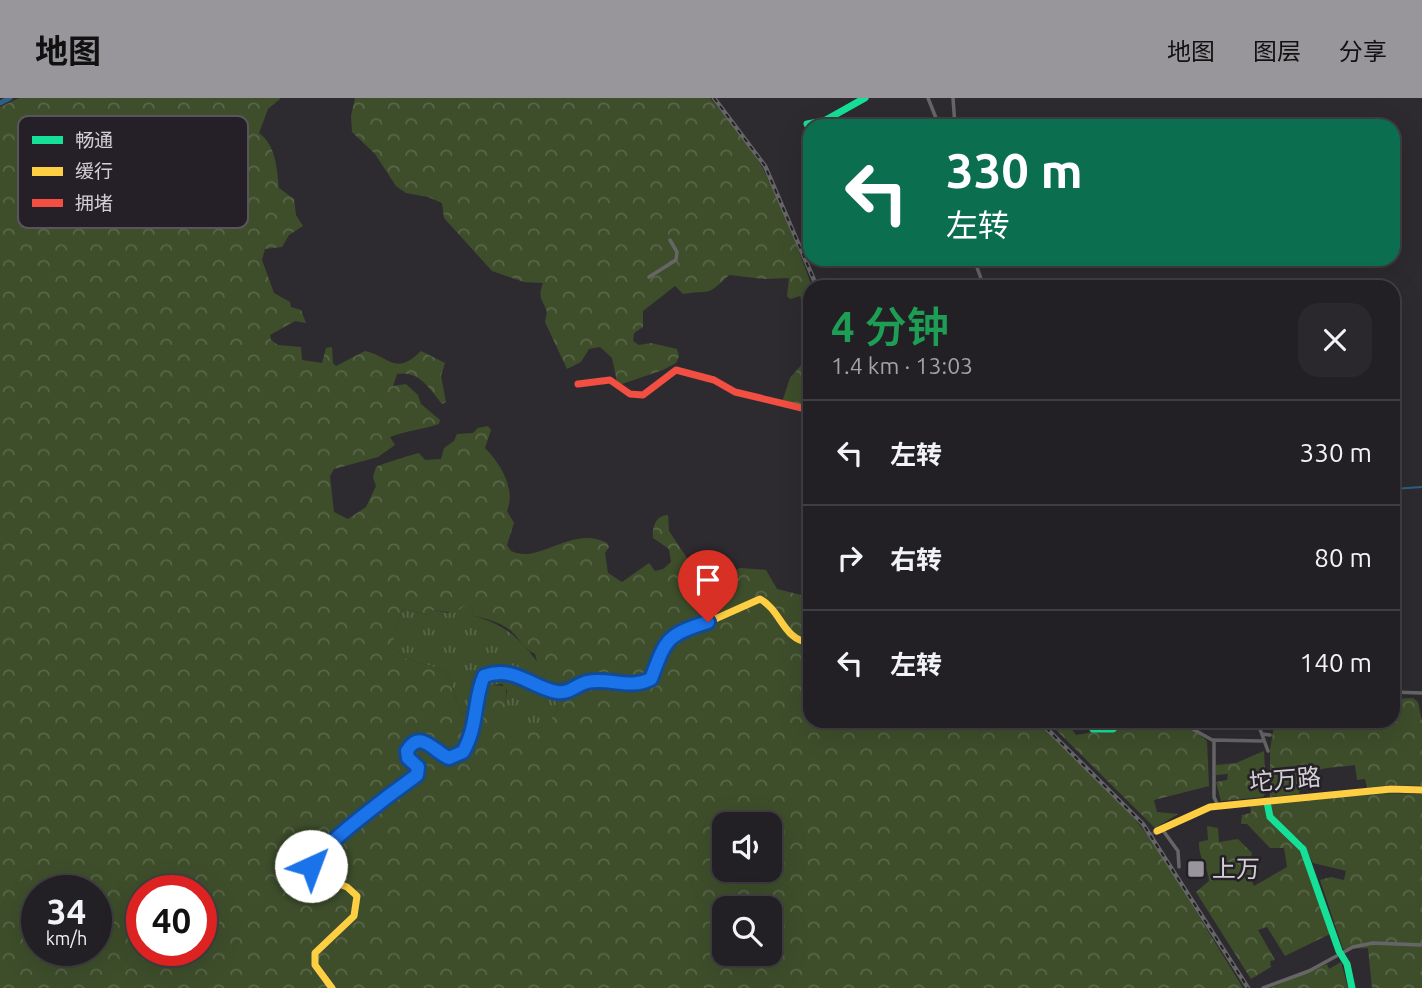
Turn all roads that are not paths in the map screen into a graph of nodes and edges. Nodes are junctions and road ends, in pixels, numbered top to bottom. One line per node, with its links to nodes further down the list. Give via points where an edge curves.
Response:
1 (864, 98): 5 (street)
2 (928, 98): 6 (street)
3 (953, 98): 4 (street)
4 (954, 118): 7 (street)
5 (827, 119)
6 (936, 119)
7 (951, 119)
8 (670, 240): 9 (street, via 676,260)
9 (649, 277)
10 (578, 384): 11 (street, via 606,380 631,395 641,395 659,387 676,369 714,380 735,392)
11 (803, 408)
12 (803, 641): 31 (street, via 780,626 774,609 760,599 750,600 673,636 664,644 651,679 639,685 586,682 565,693 503,672 484,676 463,752 449,758 427,742 410,745 408,758 418,767 417,775 347,827 311,864 310,873 322,881 346,884 358,896 354,916 315,953 315,965)
13 (1400, 692): 14 (street)
14 (1422, 693)
15 (1114, 728): 18 (street)
16 (1192, 728): 21 (street)
17 (1259, 728): 19 (street)
18 (1093, 729)
19 (1260, 733): 20 (street); 22 (street)
20 (1270, 735)
21 (1213, 740): 22 (street); 26 (street)
22 (1262, 741): 23 (street)
23 (1268, 751)
24 (1422, 790): 25 (street, 坨万路)
25 (1267, 802): 26 (street, 坨万路); 30 (street, via 1270,817 1303,849)
26 (1218, 806): 27 (street, 坨万路, via 1195,811)
27 (1159, 830): 28 (street, via 1178,851)
28 (1179, 867)
29 (1422, 945): 30 (street, via 1373,943)
30 (1341, 954): 32 (street); 33 (street)
31 (332, 988)
32 (1263, 988)
33 (1352, 988)

